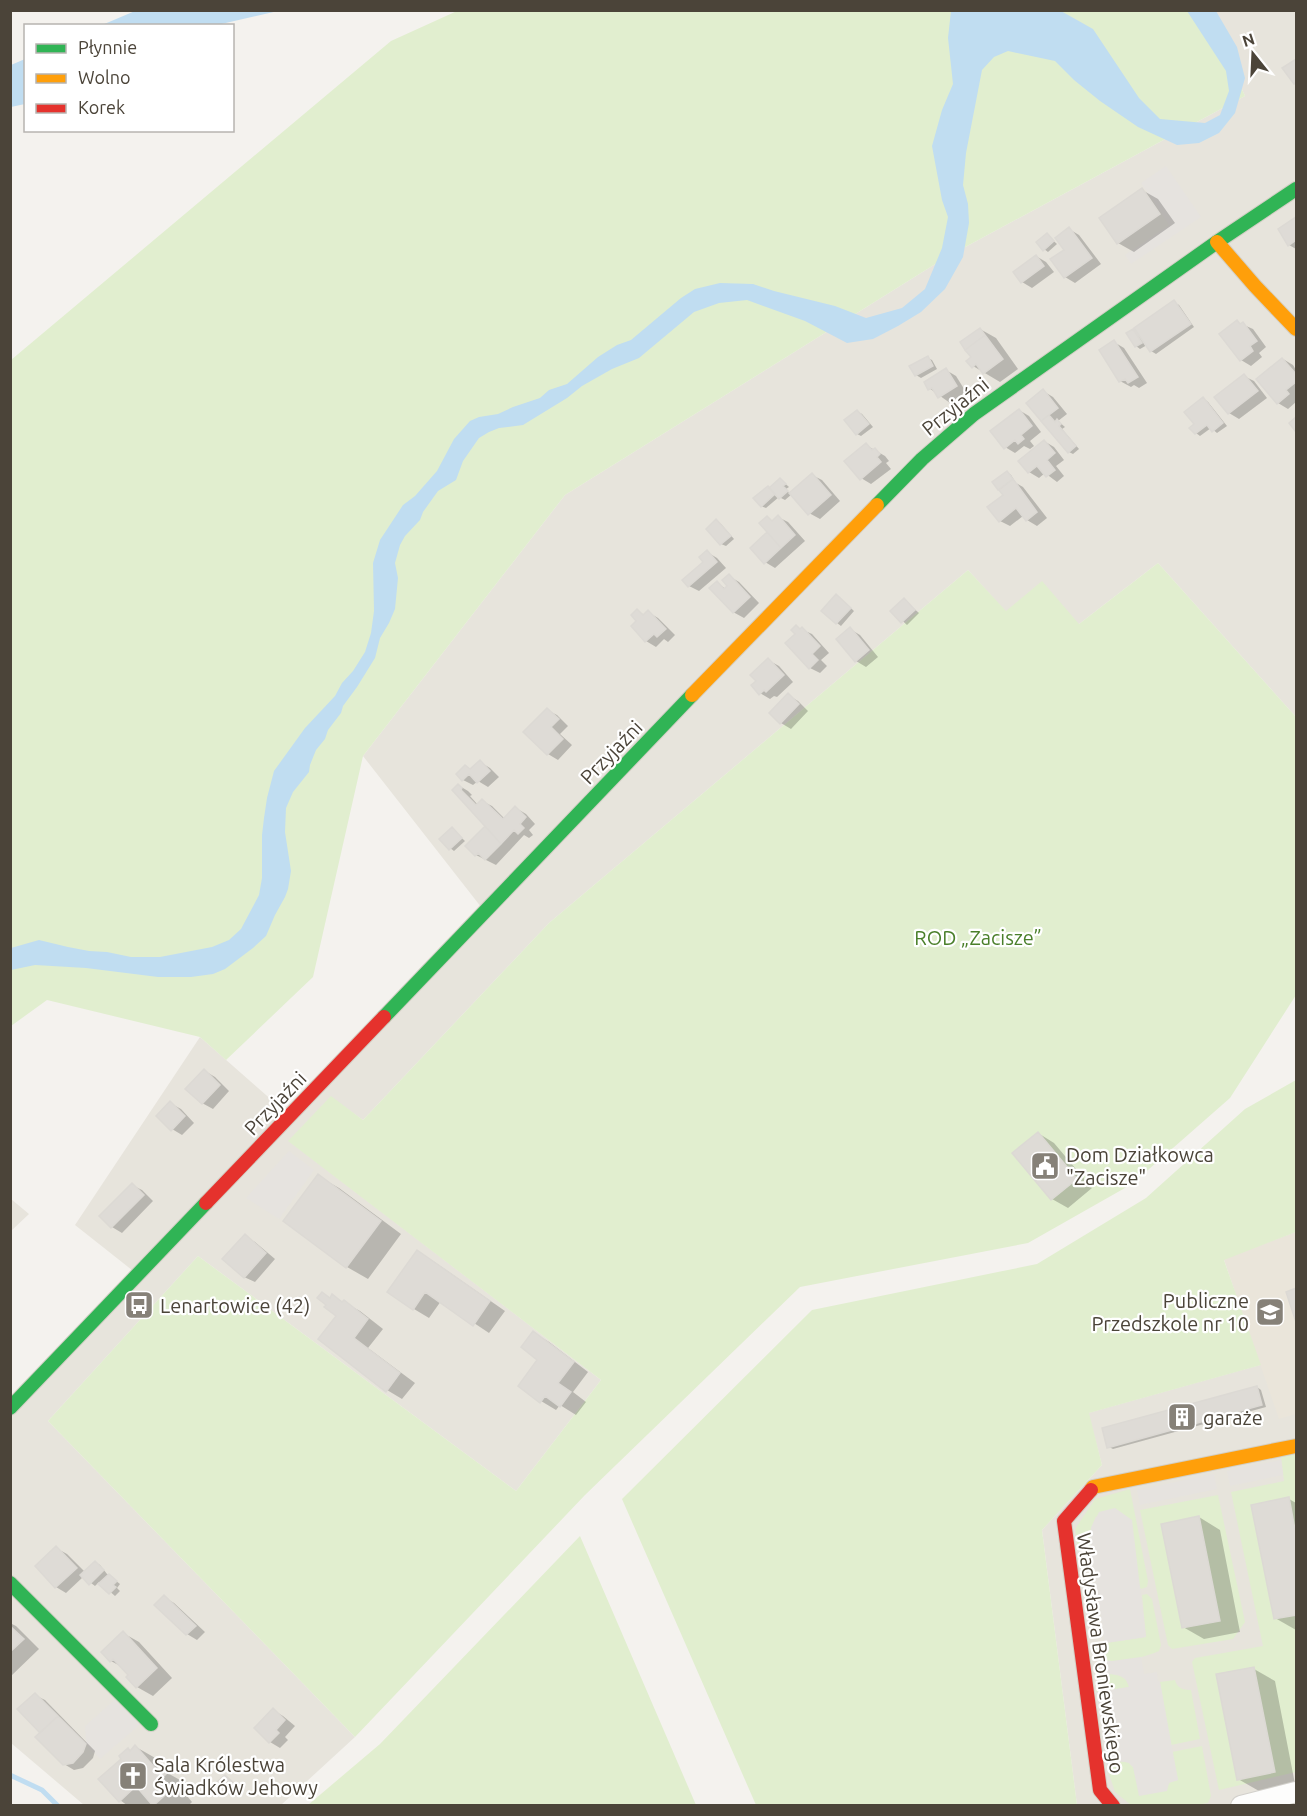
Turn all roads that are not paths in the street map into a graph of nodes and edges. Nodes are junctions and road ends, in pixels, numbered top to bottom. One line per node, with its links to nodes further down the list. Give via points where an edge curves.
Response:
1 (1296, 189): 2 (main road, Przyjaźni)
2 (1217, 242): 3 (main road); 4 (main road, Przyjaźni, via 974,414 907,474)
3 (1296, 329)
4 (13, 1398)
5 (1296, 1446): 9 (main road, Władysława Broniewskiego, via 1093,1487 1064,1521 1100,1790)
6 (10, 1583): 7 (main road)
7 (151, 1724)
8 (1296, 1792): 10 (street)
9 (1113, 1806)
10 (1241, 1806)

